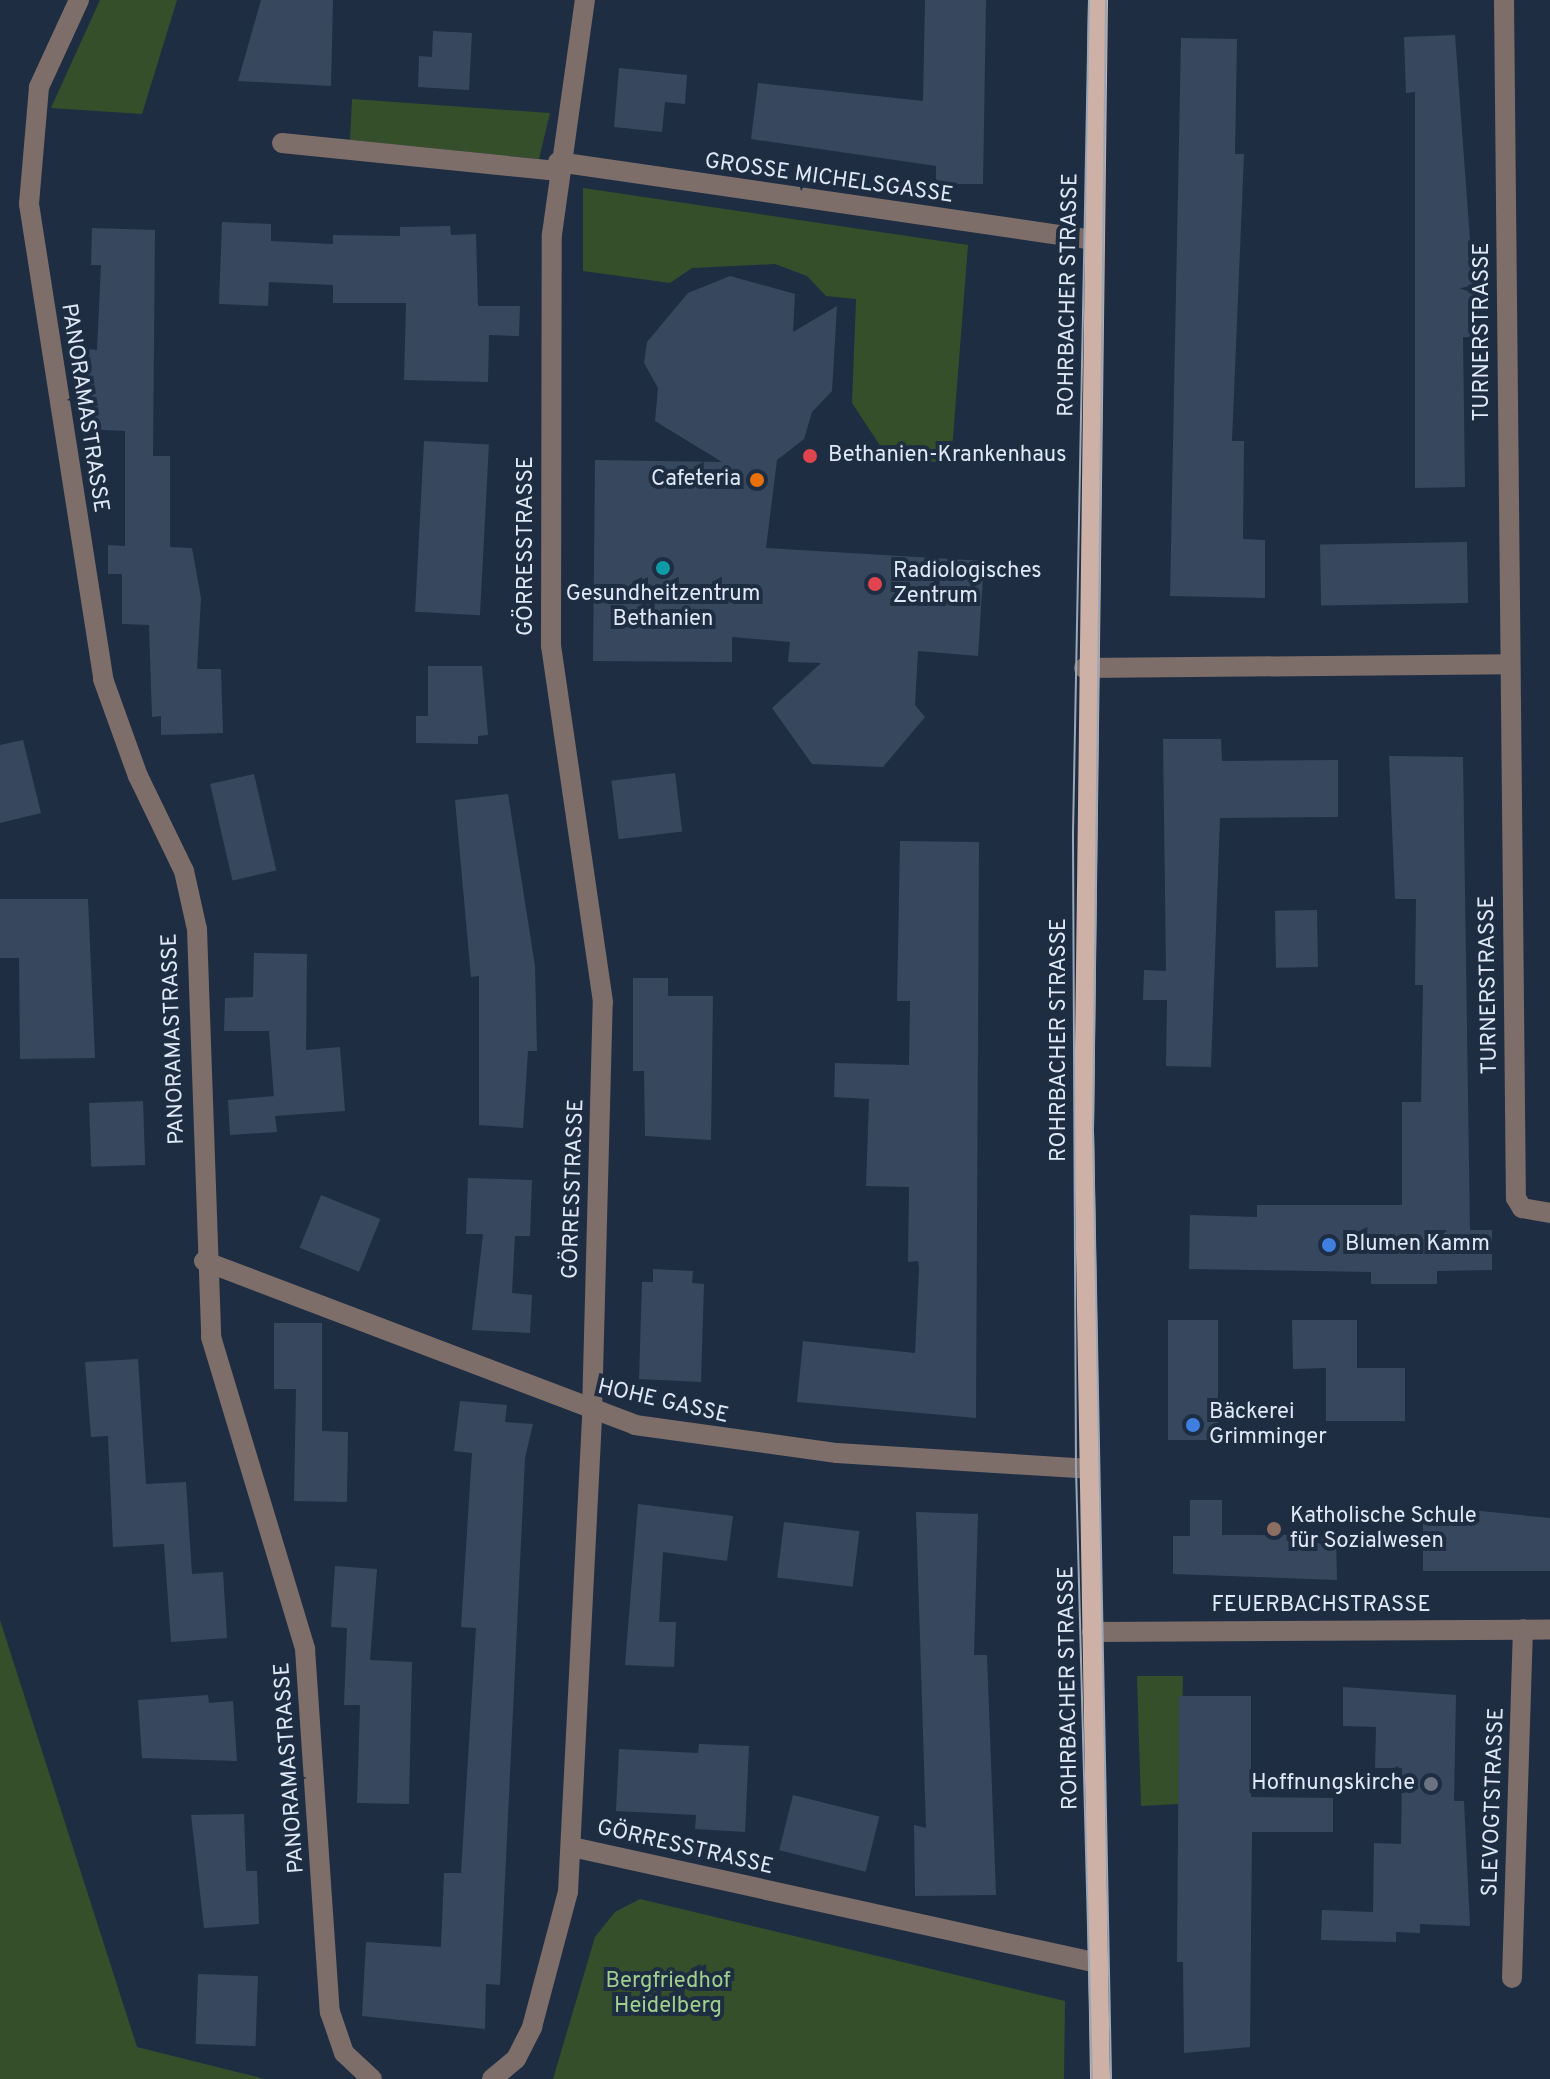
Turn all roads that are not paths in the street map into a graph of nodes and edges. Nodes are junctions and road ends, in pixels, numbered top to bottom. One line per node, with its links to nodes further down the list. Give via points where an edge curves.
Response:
1 (79, 0): 11 (street, PANORAMASTRASSE, via 39,87 26,168 29,204 103,679 138,776 184,871 197,929)
2 (585, 0): 6 (street, GÖRRESSTRASSE)
3 (1098, 0): 7 (main road, ROHRBACHER STRASSE)
4 (1504, 0): 8 (street, TURNERSTRASSE)
5 (282, 143): 6 (street, GROSSE MICHELSGASSE)
6 (557, 167): 7 (street, GROSSE MICHELSGASSE); 12 (street, GÖRRESSTRASSE, via 551,646 603,1002)
7 (1094, 240): 9 (main road, ROHRBACHER STRASSE)
8 (1510, 664): 9 (street); 10 (street, TURNERSTRASSE, via 1516,1198 1522,1208)
9 (1084, 668): 13 (main road, ROHRBACHER STRASSE)
10 (1550, 1213)
11 (204, 1261): 12 (street, HOHE GASSE); 20 (street, PANORAMASTRASSE, via 223,1396 291,1591 310,1679 330,2012 344,2053)
12 (592, 1412): 13 (street, HOHE GASSE, via 720,1441); 17 (street, GÖRRESSTRASSE)
13 (1089, 1469): 16 (main road, ROHRBACHER STRASSE)
14 (1523, 1629): 15 (street, FEUERBACHSTRASSE); 16 (street, FEUERBACHSTRASSE); 19 (street, SLEVOGTSTRASSE)
15 (1550, 1630)
16 (1092, 1632): 18 (main road, ROHRBACHER STRASSE)
17 (572, 1847): 18 (street, GÖRRESSTRASSE); 21 (street, via 568,1892 532,2027 516,2059)
18 (1098, 1963): 22 (main road, ROHRBACHER STRASSE)
19 (1512, 1978)
20 (372, 2079)
21 (492, 2079)
22 (1100, 2079)

